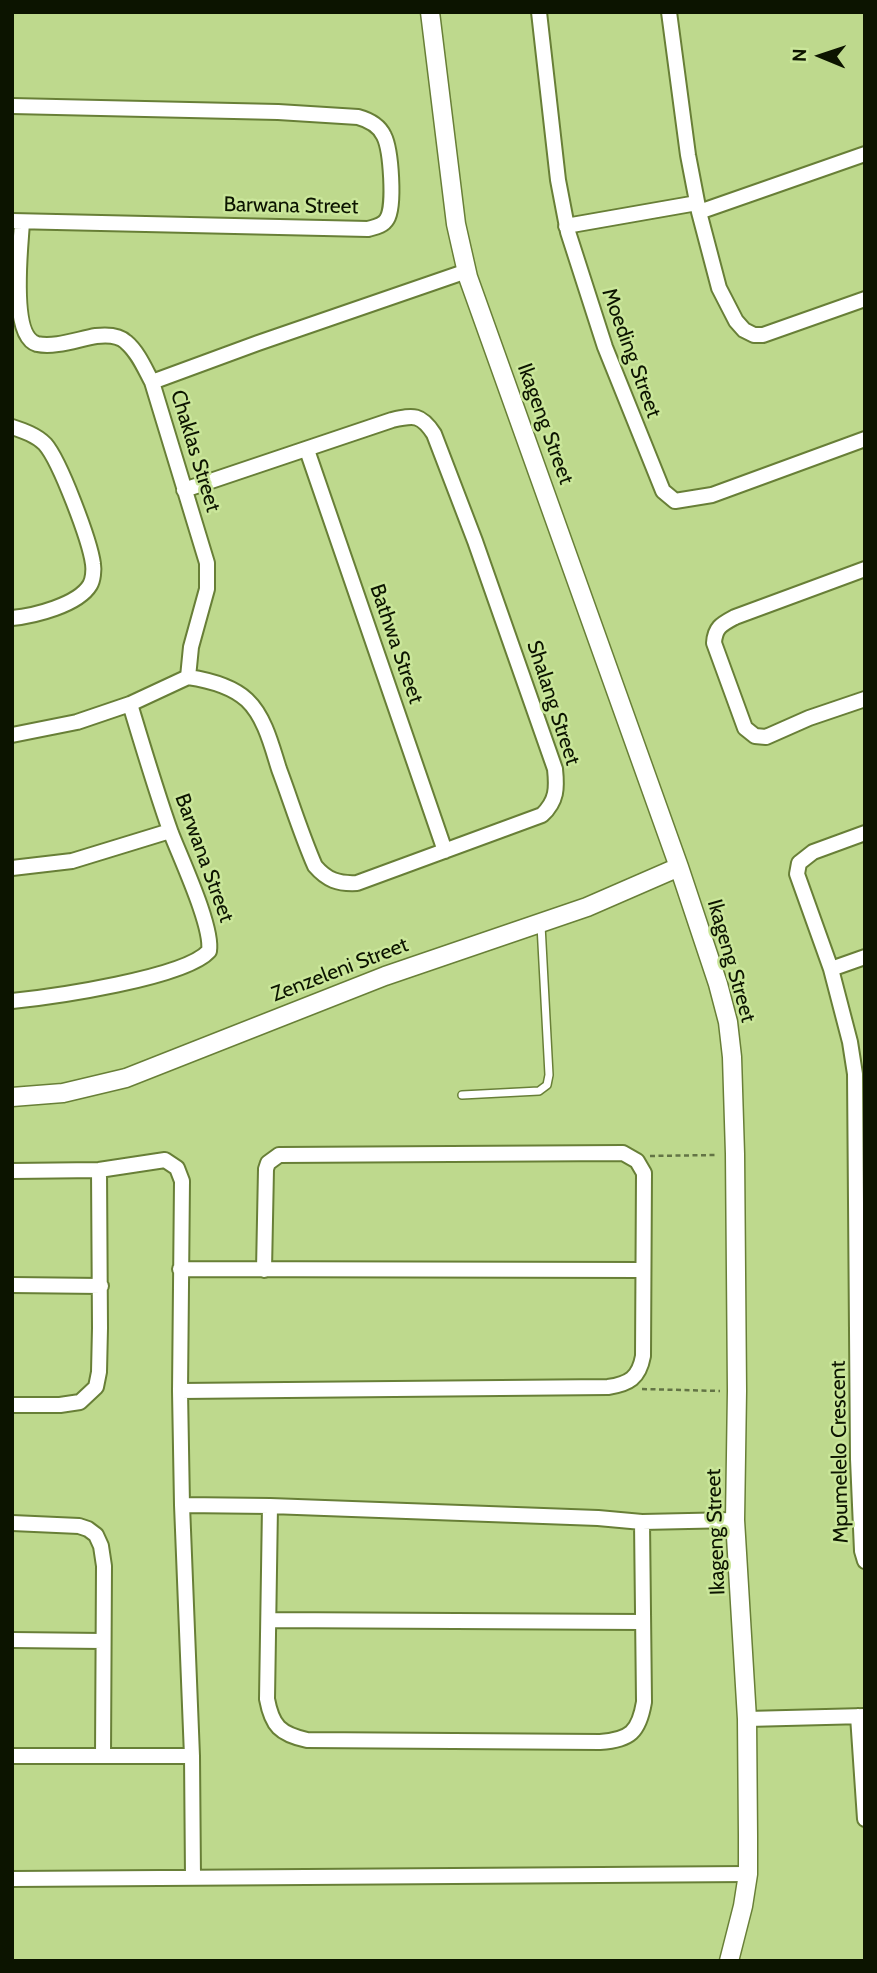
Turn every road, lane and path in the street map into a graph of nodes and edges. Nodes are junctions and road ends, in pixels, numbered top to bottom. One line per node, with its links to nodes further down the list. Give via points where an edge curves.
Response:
1 (430, 12): 9 (street, Ikageng Street, via 456,224)
2 (540, 12): 8 (street, Moeding Street)
3 (669, 12): 6 (street)
4 (12, 106): 7 (street, Barwana Street, via 358,117 370,120 384,135 391,193 388,218 368,229)
5 (865, 154): 6 (street)
6 (698, 207): 8 (street); 10 (street, via 719,288 736,321 749,334 763,335)
7 (17, 221): 11 (street, Barwana Street, via 19,295 29,339 49,344 101,336 119,338 139,357)
8 (566, 226): 13 (street, Moeding Street, via 605,347 659,483 671,499 712,495)
9 (467, 271): 11 (street, Chaklas Street); 25 (street, Ikageng Street)
10 (865, 299)
11 (152, 383): 15 (street, Chaklas Street)
12 (12, 426): 17 (street, via 34,435 53,456 93,564 89,586 73,600 45,612)
13 (865, 439)
14 (307, 450): 15 (street, Shalang Street); 24 (street, Bathwa Street); 24 (street, Shalang Street, via 406,417 427,422 475,541 555,769 554,800 542,815)
15 (184, 490): 18 (street, Chaklas Street, via 208,575)
16 (865, 569): 19 (street, via 735,617 719,627 715,643 745,728 754,736 778,733)
17 (12, 618)
18 (188, 677): 20 (street); 24 (street, Shalang Street, via 234,691 255,710 315,866 323,875 343,884 357,883)
19 (865, 699)
20 (130, 704): 21 (street, via 77,722); 22 (street, Barwana Street)
21 (12, 735)
22 (170, 831): 26 (street, via 72,861); 30 (street, Barwana Street, via 211,941 205,955 131,981)
23 (865, 833): 29 (street, Mpumelelo Crescent, via 813,852 797,867)
24 (445, 851)
25 (679, 867): 27 (street, Zenzeleni Street); 34 (street, Ikageng Street, via 728,1022)
26 (12, 868)
27 (541, 923): 31 (lane, via 547,1086 539,1091); 32 (street, Zenzeleni Street, via 385,976 125,1078 63,1093)
28 (865, 957): 29 (street)
29 (831, 970): 33 (street, Mpumelelo Crescent)
30 (12, 1001)
31 (462, 1095)
32 (12, 1097)
33 (861, 1110): 38 (street, Mpumelelo Crescent)
34 (736, 1154): 35 (path); 47 (street, Ikageng Street)
35 (630, 1156): 40 (street, via 601,1152 279,1155 268,1163 265,1175); 41 (street, via 641,1167 645,1181)
36 (99, 1170): 37 (street); 39 (street, via 156,1160 177,1168 183,1192); 43 (street)
37 (12, 1171)
38 (861, 1221): 44 (street, Mpumelelo Crescent)
39 (180, 1269): 40 (street); 46 (street)
40 (264, 1270): 41 (street)
41 (642, 1270): 45 (street, via 641,1368 631,1381)
42 (12, 1285): 43 (street)
43 (100, 1286): 48 (street, via 96,1387 73,1404)
44 (862, 1342): 49 (street, Mpumelelo Crescent)
45 (618, 1386): 46 (street); 47 (path, via 653,1391)
46 (180, 1391): 50 (street)
47 (737, 1391): 52 (street, Ikageng Street)
48 (12, 1405)
49 (861, 1459): 55 (street, Mpumelelo Crescent)
50 (182, 1505): 51 (street); 64 (street)
51 (270, 1506): 53 (street); 56 (street)
52 (735, 1520): 53 (street); 61 (street, Ikageng Street)
53 (642, 1522): 57 (street)
54 (12, 1523): 59 (street, via 79,1526 96,1535 103,1566)
55 (865, 1561)
56 (269, 1620): 57 (street); 57 (street, via 269,1712 290,1736 307,1740 572,1742 623,1739 639,1724 644,1702)
57 (642, 1622)
58 (12, 1640): 59 (street)
59 (103, 1641): 63 (street)
60 (862, 1716): 61 (street); 65 (street)
61 (747, 1719): 66 (street, Ikageng Street)
62 (12, 1756): 63 (street)
63 (103, 1756): 64 (street)
64 (192, 1756): 67 (street)
65 (865, 1819)
66 (748, 1874): 67 (street); 69 (street, Ikageng Street)
67 (193, 1878): 68 (street)
68 (12, 1879)
69 (729, 1961)

